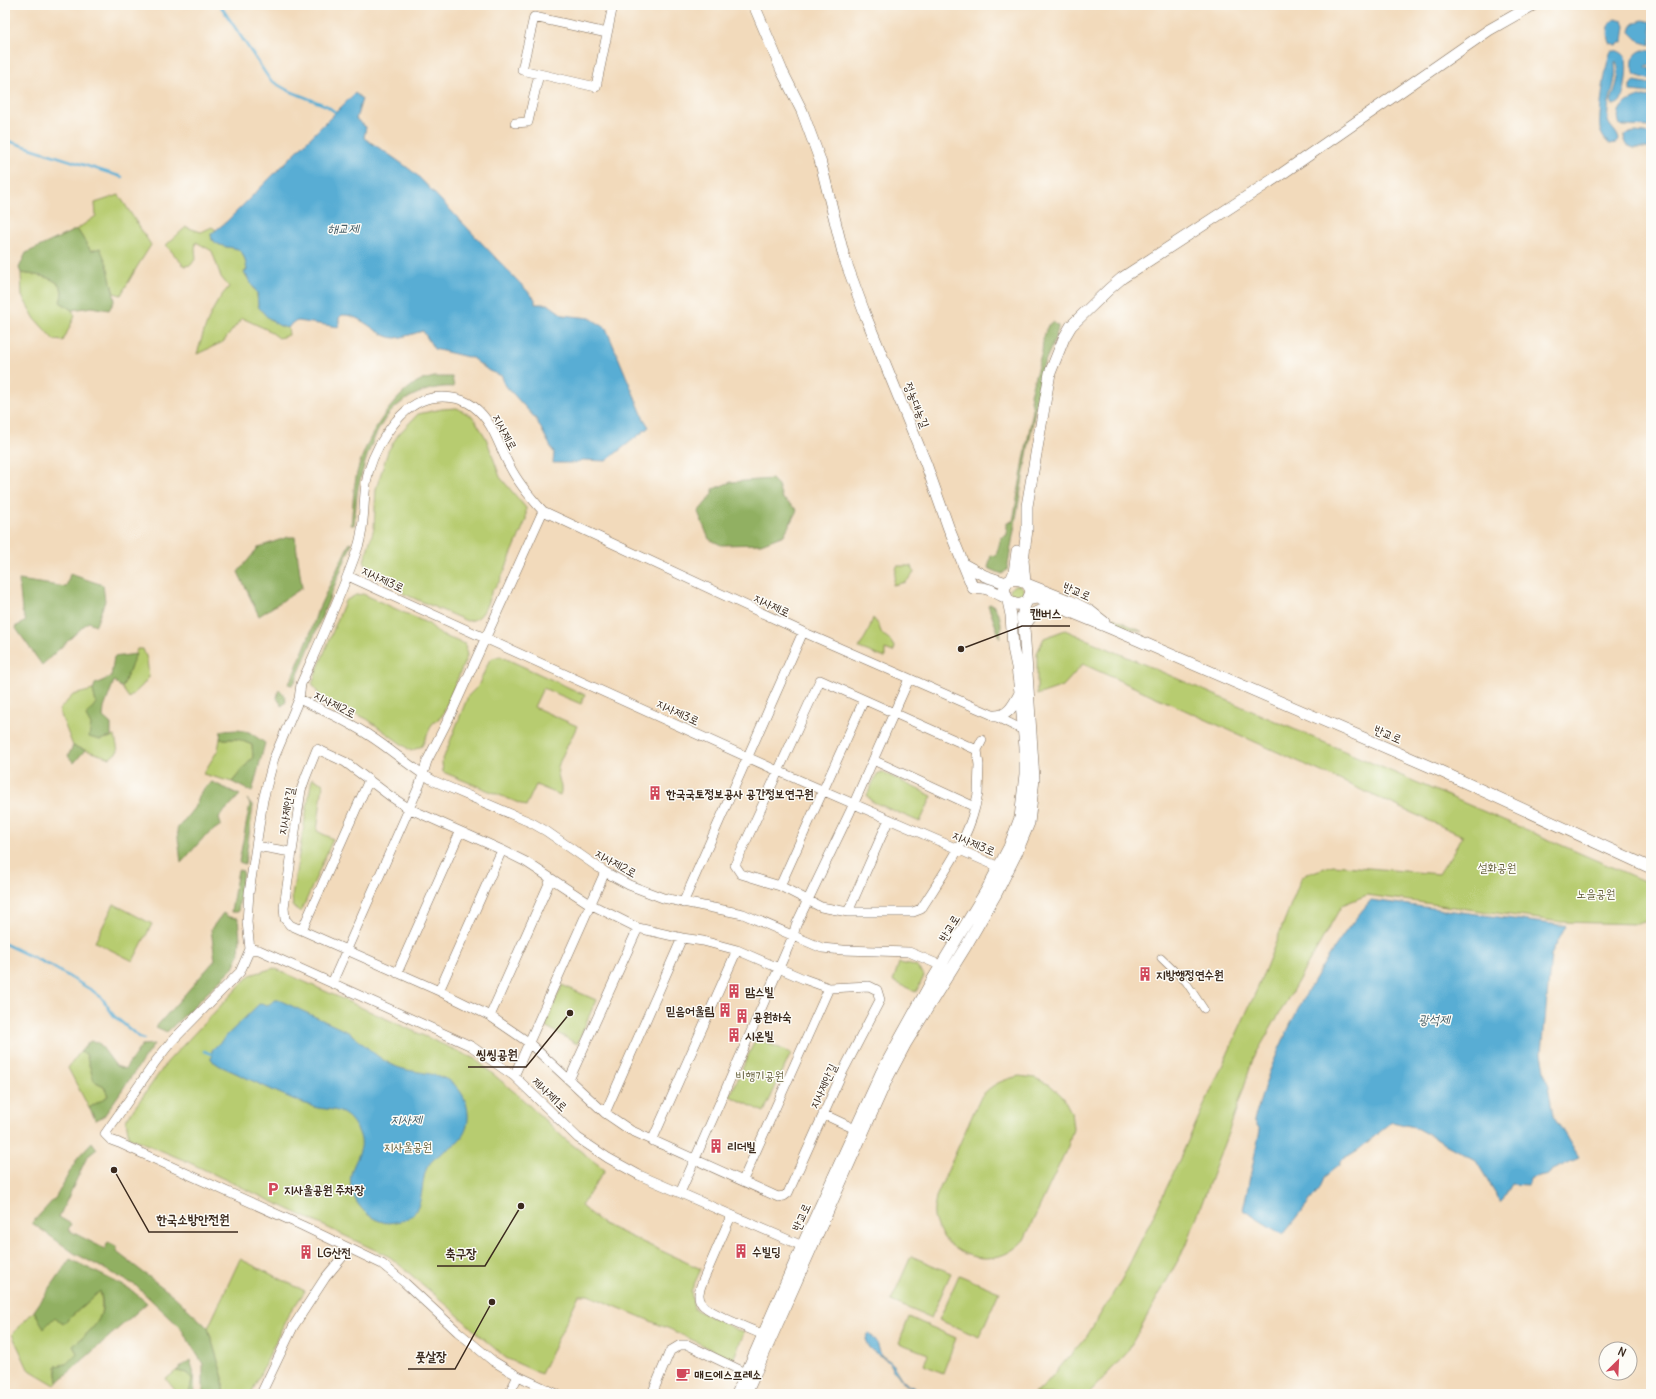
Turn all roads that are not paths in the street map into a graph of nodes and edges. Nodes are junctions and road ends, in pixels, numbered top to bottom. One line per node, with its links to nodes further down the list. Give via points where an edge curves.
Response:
1 (613, 5): 4 (street)
2 (754, 5): 9 (street, 정농대농길, via 802,111 820,160 844,257)
3 (1533, 5): 7 (street, via 1489,30 1282,173 1122,278 1081,316 1064,338 1050,373)
4 (607, 33): 5 (street, via 596,87); 5 (street, via 534,18 522,70)
5 (539, 74): 6 (street, via 528,122)
6 (515, 124)
7 (1027, 506): 12 (street, via 1024,510 1014,573); 13 (street, via 1023,565)
8 (543, 512): 10 (street, 지사제로, via 523,489 490,423 472,405 454,398 435,397 419,402 394,424 370,466 360,540); 20 (street, 지사제로); 21 (street)
9 (963, 564): 11 (street); 14 (street, 정농대농길)
10 (348, 576): 21 (street, 지사제3로); 24 (street, 지사제로, via 301,684)
11 (985, 576): 12 (street); 14 (street)
12 (1009, 582): 13 (street, via 1018,579); 15 (street, via 1004,589)
13 (1026, 583): 16 (street, via 1030,592); 19 (street, 반교로, via 1090,611)
14 (972, 584): 15 (street, via 987,588)
15 (1007, 599): 16 (street, via 1016,604); 23 (street, 반교로)
16 (1027, 601): 17 (street, 반교로, via 1037,598); 18 (street, 반교로, via 1022,620)
17 (1067, 611): 18 (street, via 1036,611); 19 (street, 반교로)
18 (1024, 627): 64 (street, 반교로, via 1034,779 1029,823 1008,872 966,946)
19 (1112, 629): 47 (street, 반교로, via 1440,771)
20 (803, 632): 22 (street, 지사제로); 31 (street)
21 (484, 639): 31 (street, 지사제3로); 34 (street, via 427,761)
22 (909, 679): 26 (street); 27 (street, 지사제로)
23 (1020, 692): 27 (street, via 1007,713); 28 (street, 반교로)
24 (299, 699): 34 (street, 지사제2로, via 370,736); 42 (street, 지사제로, via 274,758 267,782)
25 (864, 700): 26 (street); 33 (street, via 820,680); 36 (street)
26 (894, 713): 30 (street); 32 (street)
27 (995, 716): 28 (street, 지사제로)
28 (1023, 730): 46 (street, 반교로, via 1025,774 1020,818)
29 (982, 740): 30 (street)
30 (977, 750): 38 (street, via 978,794)
31 (747, 757): 33 (street, 지사제3로); 52 (street)
32 (873, 760): 37 (street); 38 (street)
33 (778, 771): 36 (street, 지사제3로); 50 (street, via 735,866 741,874)
34 (423, 775): 39 (street); 48 (street, 지사제2로, via 532,823)
35 (369, 780): 39 (street, 지사제안길); 45 (street, 지사제안길, via 345,762 317,749 301,790); 56 (street)
36 (824, 790): 37 (street, 지사제3로); 50 (street)
37 (854, 803): 40 (street, 지사제3로); 51 (street)
38 (975, 807): 43 (street)
39 (408, 808): 41 (street, 지사제안길); 60 (street)
40 (889, 819): 43 (street, 지사제3로); 54 (street)
41 (460, 832): 44 (street, 지사제안길); 65 (street)
42 (256, 846): 45 (street); 59 (street, 지사제로, via 247,922)
43 (957, 849): 46 (street, 지사제3로); 54 (street, via 921,909 913,912)
44 (502, 850): 49 (street, 지사제안길); 68 (street)
45 (291, 852): 56 (street, 지사제안길, via 285,919 290,925)
46 (999, 867): 64 (street, 반교로)
47 (1651, 868)
48 (605, 872): 52 (street, 지사제2로, via 630,885); 53 (street)
49 (551, 879): 53 (street, 지사제안길); 70 (street)
50 (780, 886): 51 (street)
51 (809, 901): 54 (street, via 821,907); 57 (street)
52 (683, 903): 57 (street, 지사제2로, via 743,914)
53 (590, 904): 55 (street, 지사제안길); 71 (street)
54 (848, 912)
55 (638, 928): 58 (street, 지사제안길); 73 (street)
56 (302, 930): 60 (street, 지사제안길)
57 (793, 936): 63 (street); 64 (street, 지사제2로, via 822,948 909,952)
58 (682, 938): 61 (street, 지사제안길); 74 (street)
59 (250, 949): 66 (street, 제사제1로, via 259,950); 83 (street, via 240,972 164,1051 105,1134 112,1140)
60 (345, 950): 65 (street, 지사제안길); 66 (street)
61 (737, 950): 63 (street, 지사제안길); 77 (street)
62 (1161, 958): 69 (street, via 1186,982)
63 (779, 968): 67 (street, 지사제안길); 78 (street)
64 (946, 968): 76 (street, 반교로, via 898,1039); 82 (street, 반교로, via 887,1079)
65 (397, 972): 68 (street, 지사제안길)
66 (332, 983): 72 (street, 제사제1로, via 458,1039)
67 (829, 988): 75 (street, 지사제안길, via 870,986 877,990 880,1000); 79 (street)
68 (440, 991): 70 (street, 지사제안길)
69 (1204, 1009)
70 (490, 1016): 71 (street, 지사제안길)
71 (528, 1042): 72 (street); 73 (street, 지사제안길)
72 (514, 1076): 80 (street, 제사제1로, via 578,1138 639,1175)
73 (569, 1080): 74 (street, 지사제안길)
74 (605, 1113): 77 (street, 지사제안길)
75 (823, 1114): 76 (street); 79 (street, 지사제안길, via 788,1193 778,1197)
76 (855, 1129): 82 (street, 반교로)
77 (652, 1141): 78 (street, 지사제안길)
78 (694, 1160): 79 (street, 지사제안길); 80 (street)
79 (743, 1180)
80 (680, 1193): 81 (street, 제사제1로)
81 (731, 1216): 82 (street, 제사제1로); 84 (street, via 702,1283 699,1300 706,1309)
82 (806, 1248): 84 (street); 92 (street)
83 (349, 1249): 86 (street, via 382,1264 487,1356); 87 (street, via 325,1278 292,1327)
84 (764, 1335): 85 (street)
85 (746, 1373): 90 (street, via 688,1345 680,1345 670,1351); 91 (street)
86 (518, 1376): 88 (street); 89 (street)
87 (261, 1394)
88 (509, 1394)
89 (557, 1394)
90 (652, 1394)
91 (737, 1394)
92 (746, 1394)

